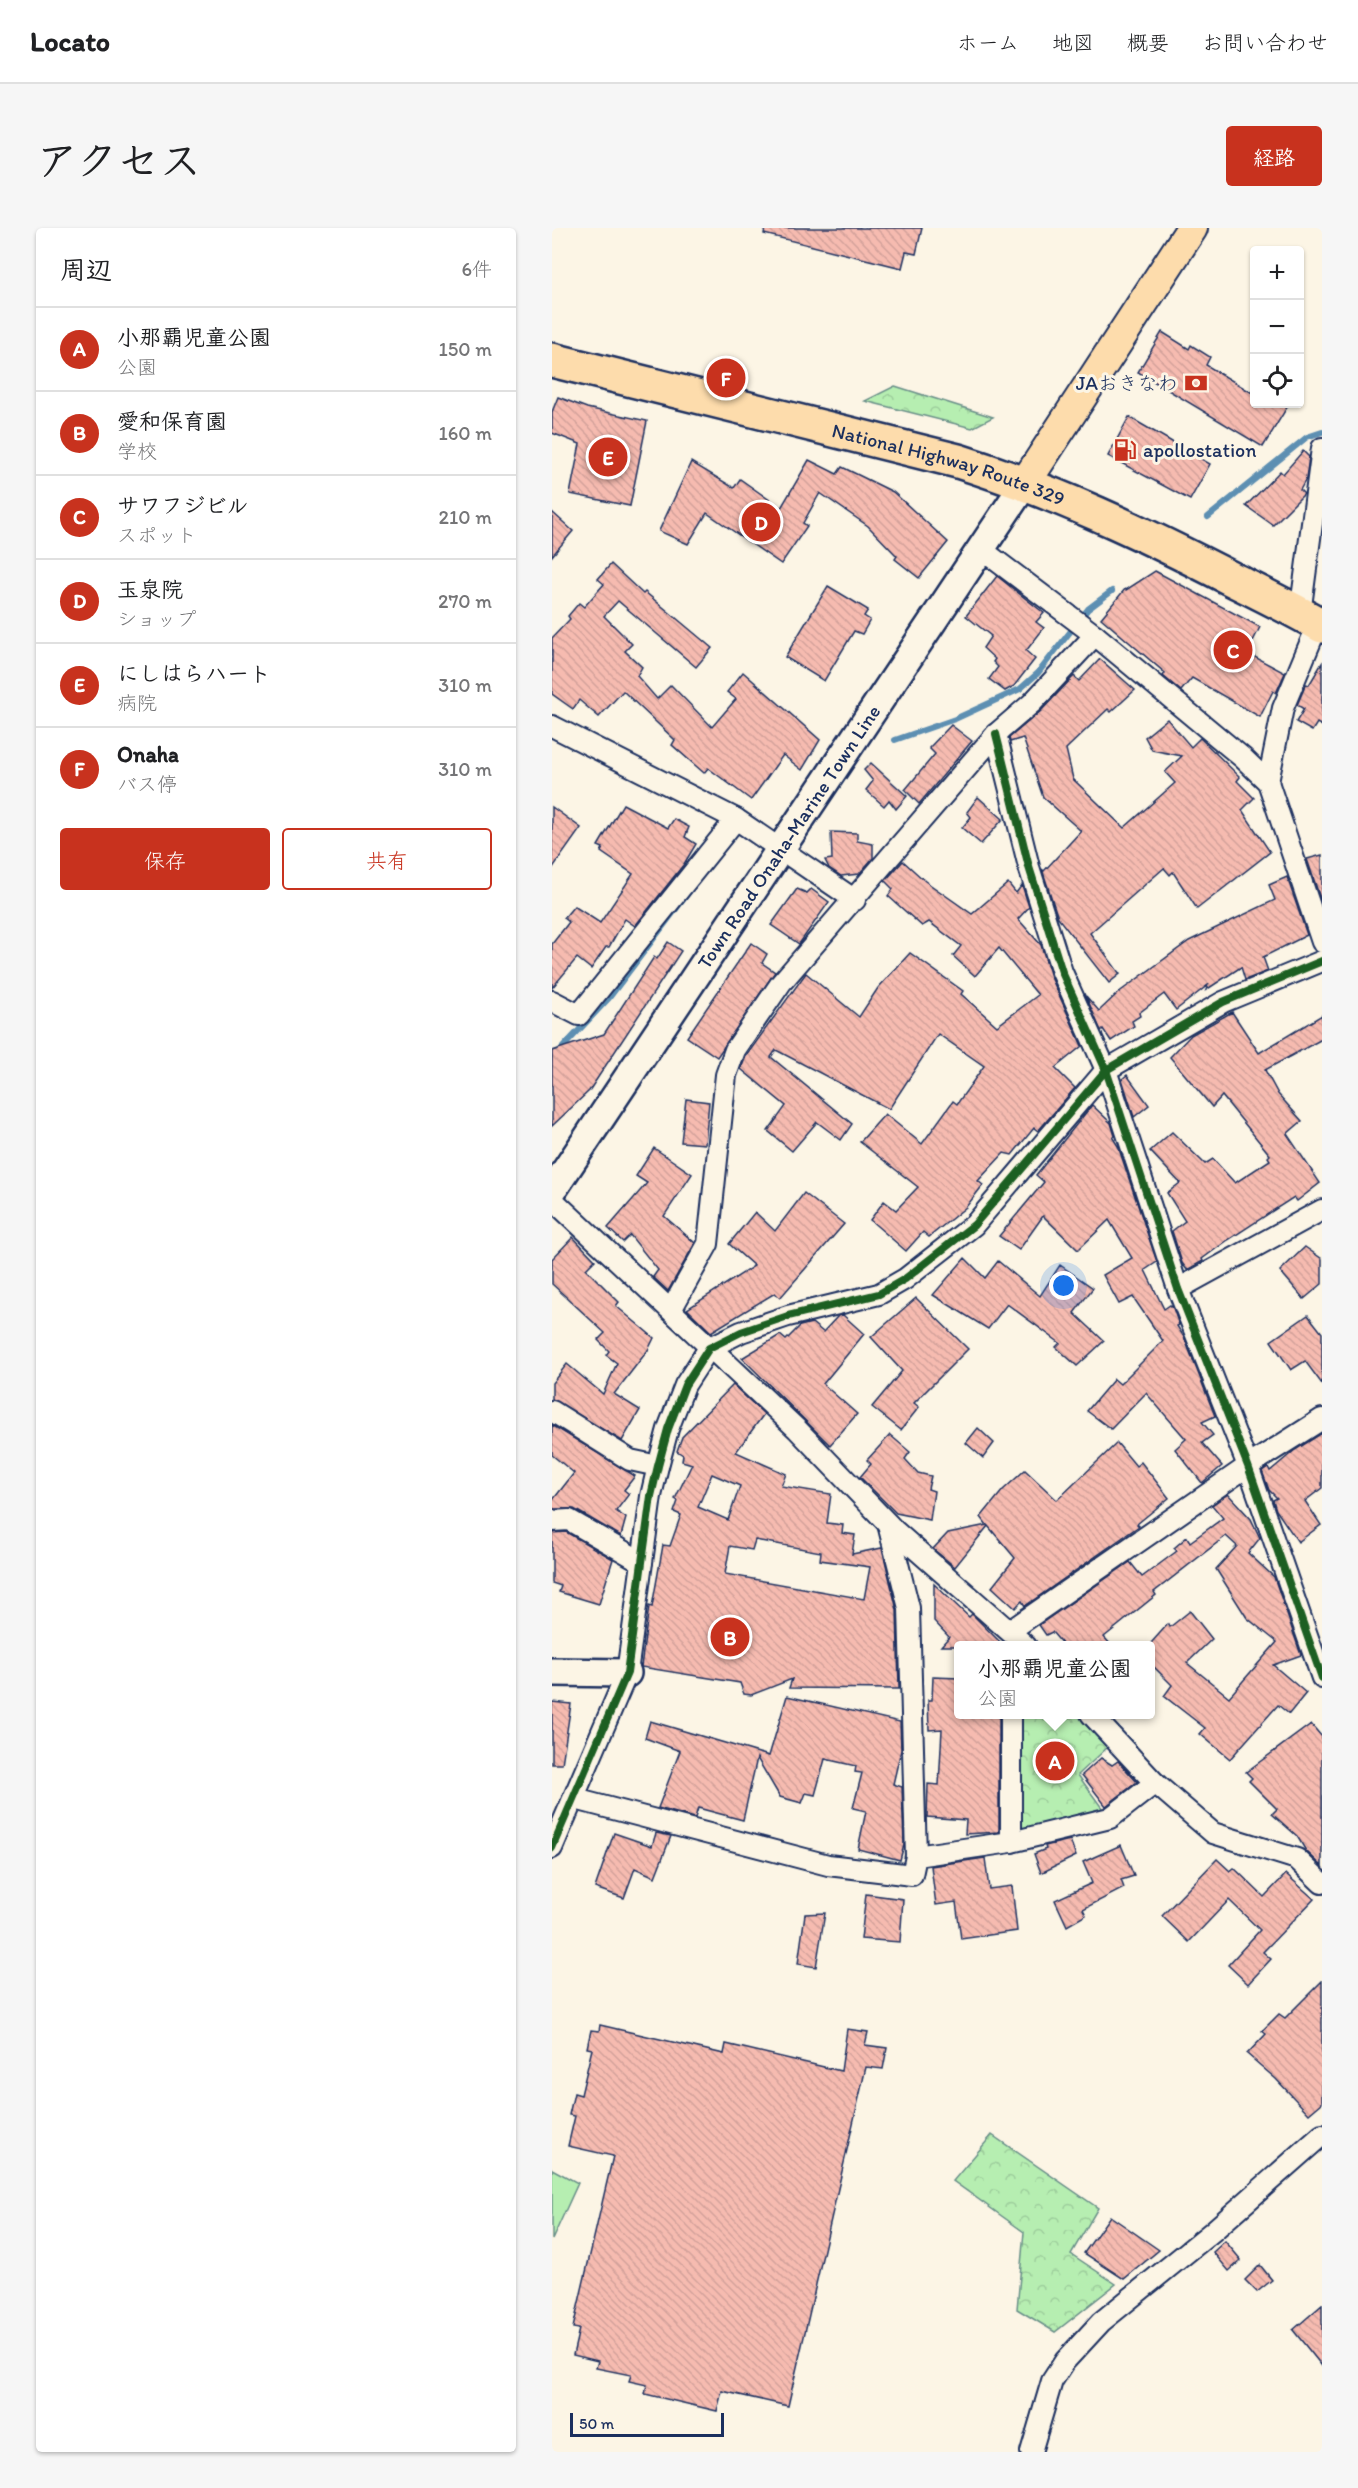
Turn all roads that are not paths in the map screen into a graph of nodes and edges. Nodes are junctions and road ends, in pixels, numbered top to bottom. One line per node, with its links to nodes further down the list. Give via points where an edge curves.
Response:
1 (1192, 228): 4 (main road)
2 (552, 360): 4 (highway, National Highway Route 329, via 958,461)
3 (1322, 451): 6 (street)
4 (1025, 483): 5 (street, Town Road Onaha-Marine Town Line); 6 (highway, National Highway Route 329, via 1164,543)
5 (981, 549): 7 (street); 12 (street, Town Road Onaha-Marine Town Line)
6 (1314, 621): 10 (street, via 1283,708)
7 (1091, 633): 9 (street, via 1032,703); 10 (street)
8 (552, 726): 11 (street)
9 (996, 734): 13 (street); 17 (street, via 1029,867 1062,972)
10 (1268, 782): 14 (street)
11 (736, 819): 12 (street); 16 (street, via 579,1015)
12 (781, 850): 13 (street); 18 (street, Town Road Onaha-Marine Town Line)
13 (855, 900): 22 (street, via 781,983 735,1050 726,1075 708,1244)
14 (1322, 942)
15 (1322, 961): 17 (street, via 1223,1002)
16 (552, 1001)
17 (1106, 1070): 21 (street); 23 (street, via 974,1225 905,1280 879,1294 788,1316)
18 (552, 1191)
19 (552, 1199): 22 (street)
20 (1322, 1210): 21 (street)
21 (1178, 1289): 27 (street)
22 (671, 1310): 23 (street)
23 (709, 1348): 26 (street, via 685,1385); 29 (street, via 797,1429)
24 (552, 1411): 26 (street, via 630,1460)
25 (1322, 1419): 27 (street)
26 (658, 1466): 30 (street)
27 (1248, 1466): 31 (street); 34 (street)
28 (552, 1521): 30 (street, via 568,1520)
29 (888, 1524): 31 (street); 41 (street, via 909,1608)
30 (642, 1562): 33 (street)
31 (1011, 1638)
32 (552, 1672): 33 (street)
33 (627, 1673): 38 (street)
34 (1322, 1678)
35 (1011, 1719): 39 (street)
36 (1095, 1719): 37 (street)
37 (1155, 1783): 39 (street, via 1110,1818); 42 (street, via 1213,1833 1297,1859)
38 (575, 1798): 40 (street); 41 (street, via 828,1865 912,1875)
39 (1011, 1842): 41 (street)
40 (552, 1848)
41 (916, 1856)
42 (1322, 1883)
43 (1322, 2135): 44 (street, via 1093,2330 1052,2381)
44 (1030, 2452)

